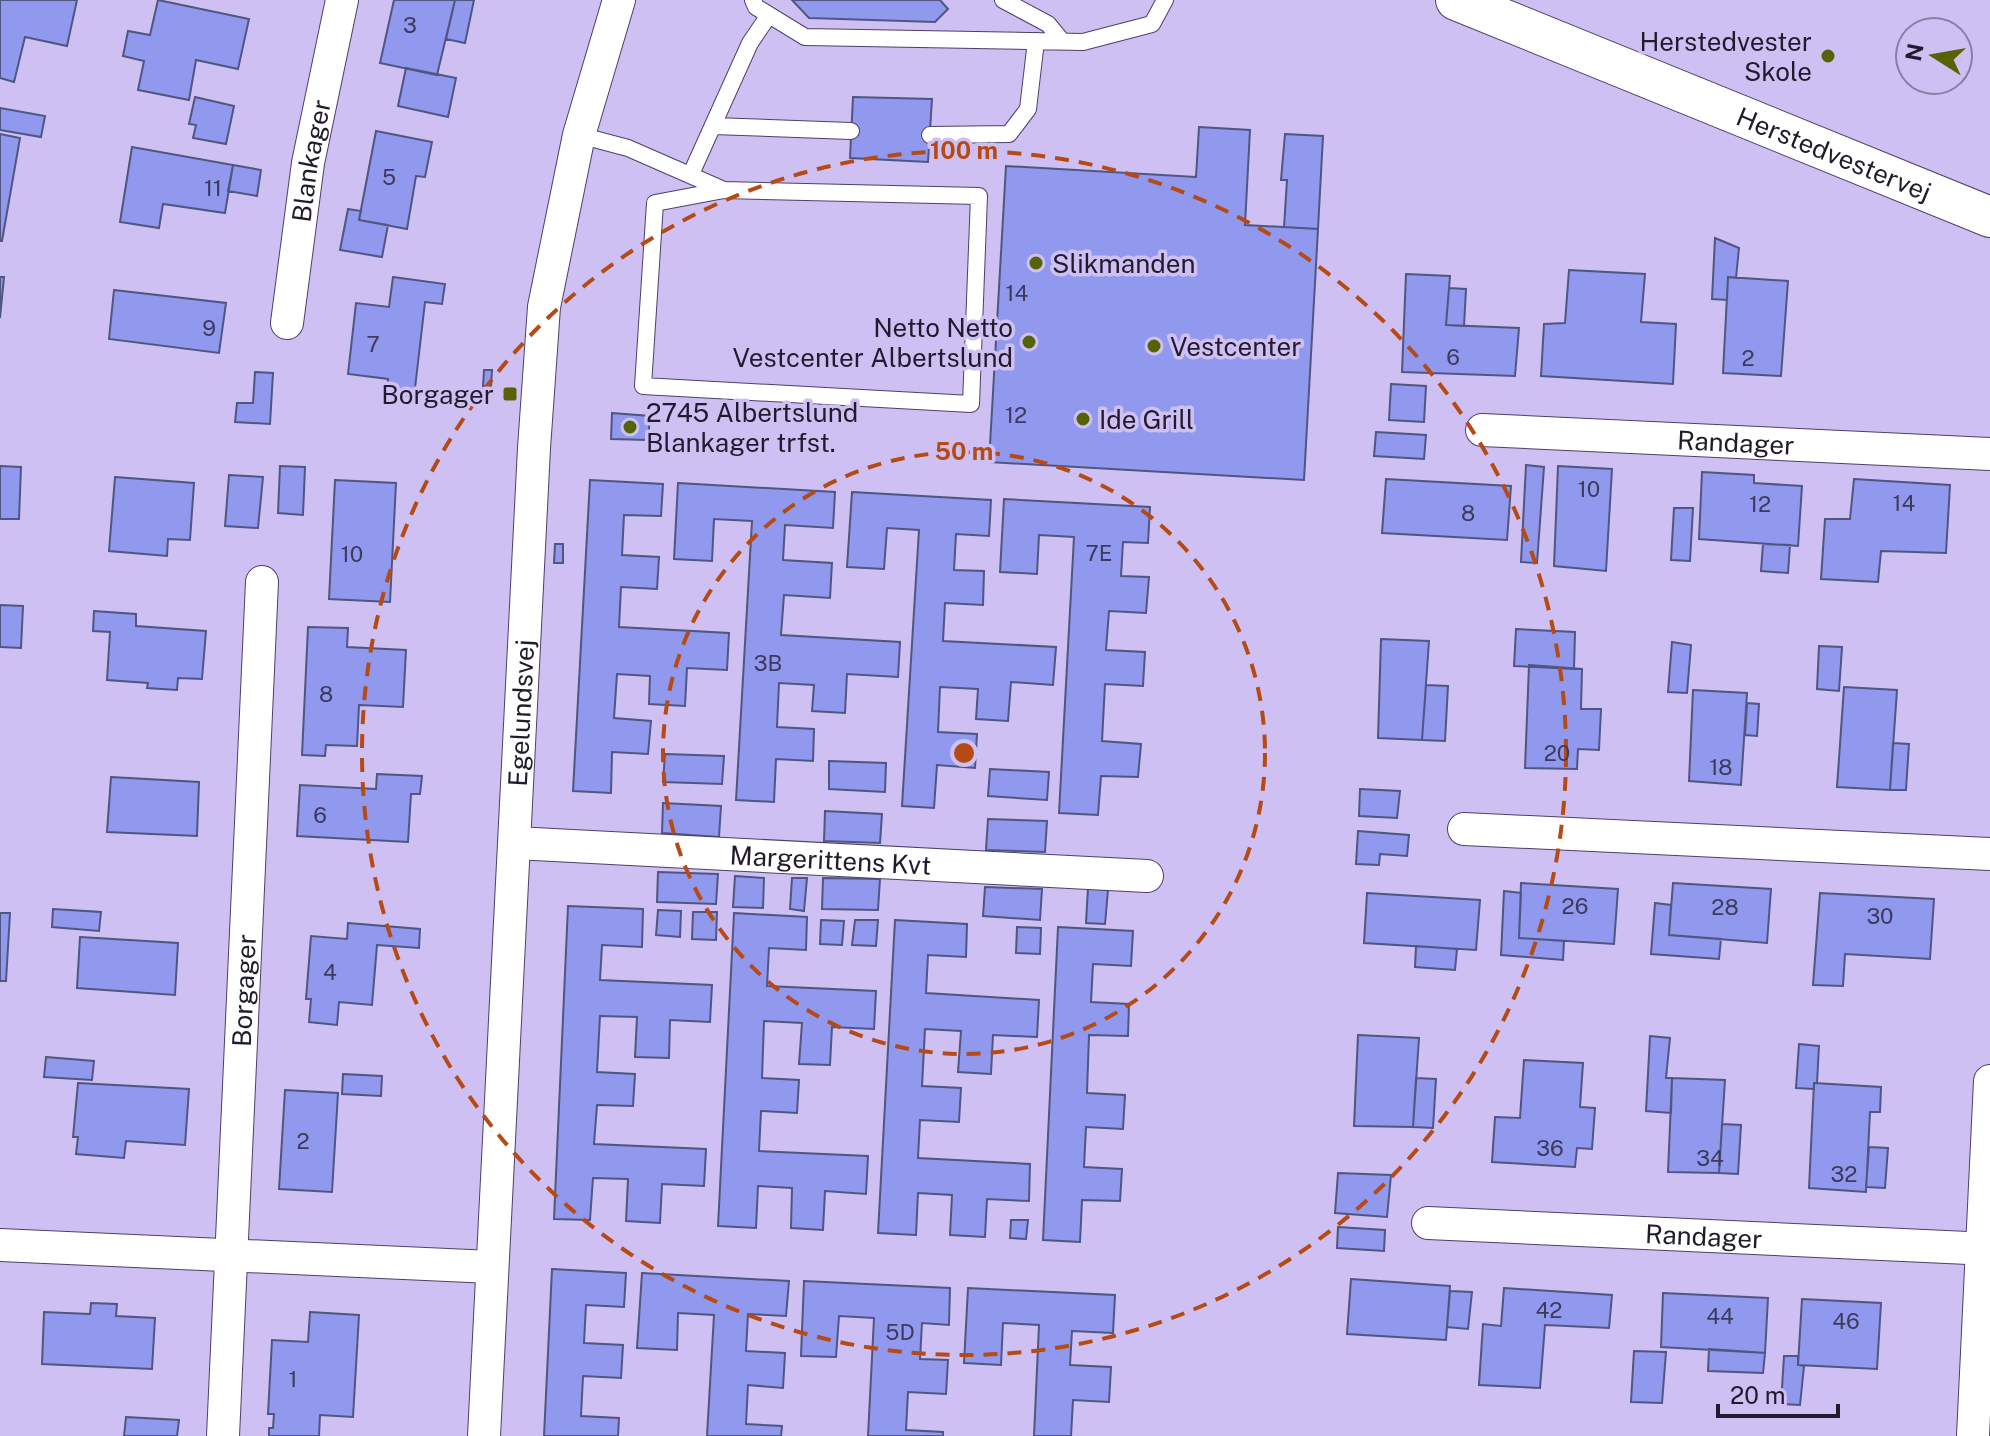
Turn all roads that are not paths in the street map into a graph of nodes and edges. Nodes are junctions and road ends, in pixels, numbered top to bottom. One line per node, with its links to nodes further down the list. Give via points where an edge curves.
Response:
1 (342, 0): 17 (street, Blankager, via 308,163)
2 (619, 0): 12 (street, Egelundsvej)
3 (753, 0): 7 (lane)
4 (1003, 0): 9 (lane, via 1048,24)
5 (1165, 0): 9 (lane, via 1152,24 1083,42)
6 (1456, 0): 16 (street, Herstedvestervej)
7 (769, 15): 8 (lane, via 805,37); 10 (lane, via 750,43)
8 (1036, 41): 9 (lane); 13 (lane, via 1028,109 1009,134)
9 (1062, 41)
10 (713, 126): 11 (lane); 14 (lane)
11 (851, 131)
12 (579, 135): 14 (lane); 22 (street, Egelundsvej, via 544,307)
13 (930, 135)
14 (691, 174): 15 (lane)
15 (724, 190): 15 (lane, via 979,196 971,404 643,386 655,203)
16 (1990, 217)
17 (287, 323)
18 (1482, 430): 19 (street, Randager)
19 (1990, 454)
20 (262, 582): 29 (street, Borgager)
21 (1464, 829): 23 (street)
22 (515, 843): 24 (street, Margerittens Kvt); 30 (street, Egelundsvej)
23 (1990, 854)
24 (1147, 876)
25 (1990, 1081): 28 (street)
26 (1428, 1223): 28 (street, Randager)
27 (0, 1245): 29 (street)
28 (1986, 1249): 33 (street)
29 (231, 1255): 30 (street); 31 (street, Borgager)
30 (492, 1267): 32 (street, Egelundsvej)
31 (223, 1436)
32 (484, 1436)
33 (1973, 1436)

